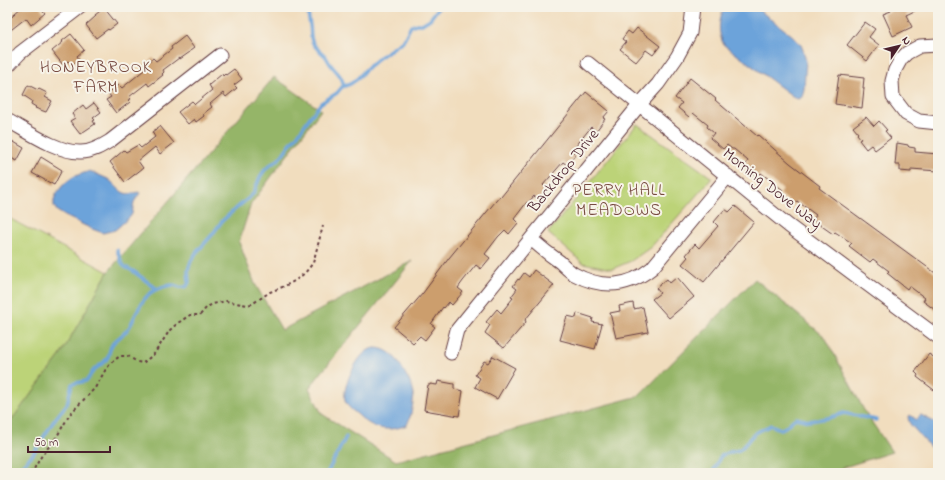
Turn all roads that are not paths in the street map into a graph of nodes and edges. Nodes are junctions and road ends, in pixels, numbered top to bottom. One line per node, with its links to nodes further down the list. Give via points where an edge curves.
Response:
1 (80, 7): 6 (street)
2 (693, 7): 7 (street, Backdrop Drive, via 690,33 677,57)
3 (938, 45): 9 (street, via 920,46 907,53 895,70 892,81 893,97 906,114 919,121)
4 (220, 55): 8 (street, via 110,141 92,150 73,152 63,149)
5 (588, 63): 7 (street, Morning Dove Way)
6 (7, 66)
7 (640, 104): 10 (street, Morning Dove Way); 11 (street, Backdrop Drive)
8 (7, 120)
9 (938, 123)
10 (728, 176): 11 (street, via 663,256 652,268 633,280 604,285 588,280 573,273); 12 (street, Morning Dove Way)
11 (531, 239): 13 (street, Backdrop Drive, via 457,330)
12 (938, 337)
13 (451, 353)

